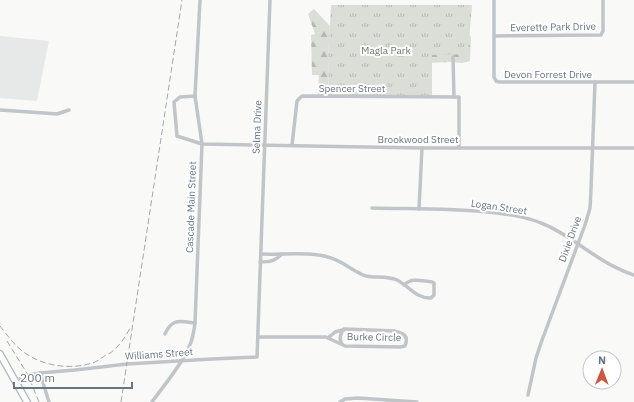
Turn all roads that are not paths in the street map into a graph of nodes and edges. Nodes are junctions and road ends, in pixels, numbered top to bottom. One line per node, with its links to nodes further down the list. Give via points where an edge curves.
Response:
1 (200, 0): 9 (street, Cascade Main Street)
2 (270, 0): 14 (street, Selma Drive)
3 (494, 0): 5 (street, Devon Forrest Drive)
4 (603, 0): 5 (street, Everette Park Drive, via 601,35)
5 (494, 36): 7 (street, Devon Forrest Drive, via 496,81)
6 (453, 57): 10 (street)
7 (595, 82): 8 (street, Devon Forrest Drive); 18 (street, Dixie Drive)
8 (634, 82)
9 (195, 96): 13 (street, Cascade Main Street); 13 (street, Brookwood Street, via 180,97 174,102 177,136)
10 (454, 97): 15 (street, Spencer Street, via 302,96 297,101); 17 (street, via 459,97)
11 (0, 110): 12 (street, via 44,114)
12 (70, 110)
13 (202, 144): 14 (street, Brookwood Street); 28 (street, Cascade Main Street)
14 (265, 145): 15 (street, Brookwood Street); 23 (street, Selma Drive)
15 (292, 145): 16 (street, Brookwood Street)
16 (422, 148): 17 (street, Brookwood Street); 21 (street)
17 (459, 148): 18 (street, Brookwood Street)
18 (593, 148): 19 (street, Brookwood Street); 22 (street, Dixie Drive, via 590,208)
19 (634, 148)
20 (372, 208): 21 (street, Logan Street)
21 (419, 209): 22 (street, Logan Street, via 467,210 524,217 556,229)
22 (578, 244): 26 (street, Logan Street, via 609,264); 39 (street, Dixie Drive, via 536,358)
23 (261, 254): 24 (street); 25 (street, Selma Drive)
24 (282, 254): 25 (street, via 274,261); 27 (street, via 326,256 368,276 396,280)
25 (260, 262): 31 (street, Selma Drive)
26 (634, 275)
27 (404, 285): 27 (street, via 426,298 432,298 434,295 432,282 413,280)
28 (195, 323): 30 (street, via 176,322 171,324); 36 (street, Cascade Main Street, via 193,337)
29 (344, 329): 32 (street, Burke Circle); 33 (street, Burke Circle, via 340,341); 33 (street, Burke Circle, via 400,332 405,336 406,344 400,347)
30 (165, 334)
31 (258, 337): 32 (street, Burke Circle); 35 (street, Selma Drive)
32 (328, 338): 33 (street, Burke Circle)
33 (342, 344)
34 (0, 354): 38 (main road)
35 (257, 358): 36 (street, Williams Street)
36 (181, 361): 37 (street, Williams Street); 43 (street, Cascade Main Street)
37 (40, 373): 38 (street, Williams Street); 42 (street)
38 (15, 381): 41 (main road)
39 (528, 395)
40 (383, 401): 44 (street, via 358,398); 45 (street)
41 (27, 402)
42 (49, 402)
43 (152, 402)
44 (340, 402)
45 (417, 402)

